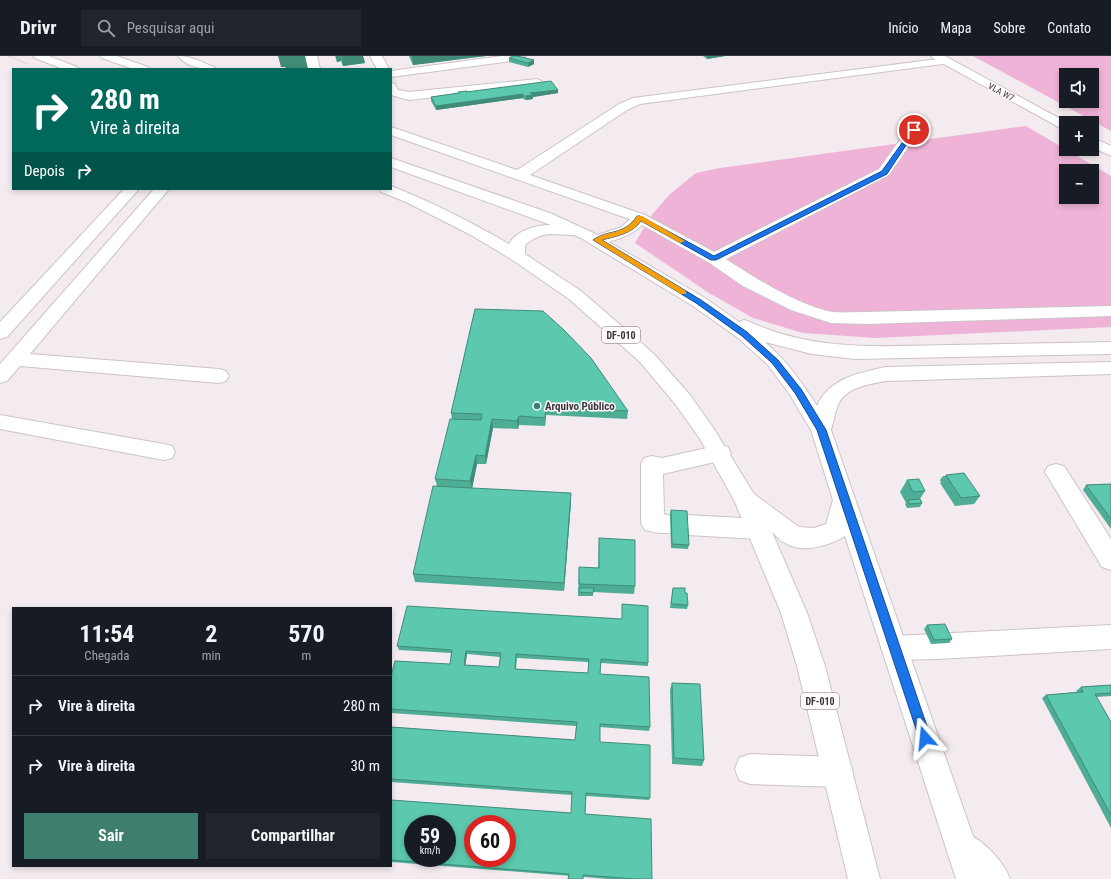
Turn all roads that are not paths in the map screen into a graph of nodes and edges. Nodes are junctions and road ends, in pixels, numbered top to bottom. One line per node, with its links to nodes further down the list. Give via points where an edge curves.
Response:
1 (106, 56): 10 (main road)
2 (117, 56): 10 (main road)
3 (184, 56): 11 (main road)
4 (311, 56): 12 (main road)
5 (376, 56): 13 (main road)
6 (520, 57): 14 (main road)
7 (941, 59): 17 (main road, VLA W7); 23 (main road, via 637,101 623,107)
8 (36, 61): 9 (main road)
9 (68, 68)
10 (141, 68)
11 (207, 68)
12 (314, 68)
13 (382, 68)
14 (392, 74)
15 (537, 83): 16 (main road, via 409,96 398,95)
16 (392, 89)
17 (1059, 123)
18 (914, 130): 30 (main road, via 884,172)
19 (392, 131): 23 (main road)
20 (1099, 145): 21 (main road)
21 (1111, 152)
22 (392, 162): 28 (main road, via 545,216)
23 (520, 175): 27 (main road)
24 (131, 190): 33 (main road)
25 (161, 190): 35 (main road)
26 (388, 190): 29 (main road, DF-010, via 477,232)
27 (640, 218): 28 (main road, via 622,232); 30 (main road)
28 (592, 237): 29 (main road, via 568,230 532,232 517,244); 31 (main road)
29 (517, 256): 42 (main road, DF-010, via 575,294 647,358 683,400)
30 (714, 259): 32 (main road, via 749,282 797,306 832,317)
31 (699, 302): 34 (main road, via 777,340 816,349 855,353); 40 (main road, via 745,334 775,361 798,391)
32 (1111, 311)
33 (0, 333)
34 (1111, 348)
35 (15, 359): 37 (main road); 38 (main road)
36 (1111, 368): 40 (main road, via 886,374 859,379 840,390 829,402)
37 (0, 376)
38 (219, 376)
39 (0, 422): 41 (main road)
40 (821, 430): 45 (main road)
41 (164, 452)
42 (720, 453): 44 (main road, DF-010); 46 (main road, via 662,466 652,464 653,523)
43 (1056, 472): 47 (main road)
44 (745, 498): 45 (main road, via 794,537 816,538 836,530); 46 (main road, DF-010)
45 (845, 499): 49 (main road)
46 (759, 529): 51 (main road, DF-010, via 794,613 811,666)
47 (1111, 560)
48 (1111, 637): 49 (main road)
49 (894, 648): 52 (main road)
50 (750, 769): 51 (main road)
51 (838, 772): 53 (main road, DF-010)
52 (960, 844): 54 (main road); 55 (main road)
53 (864, 879)
54 (972, 879)
55 (994, 879)

